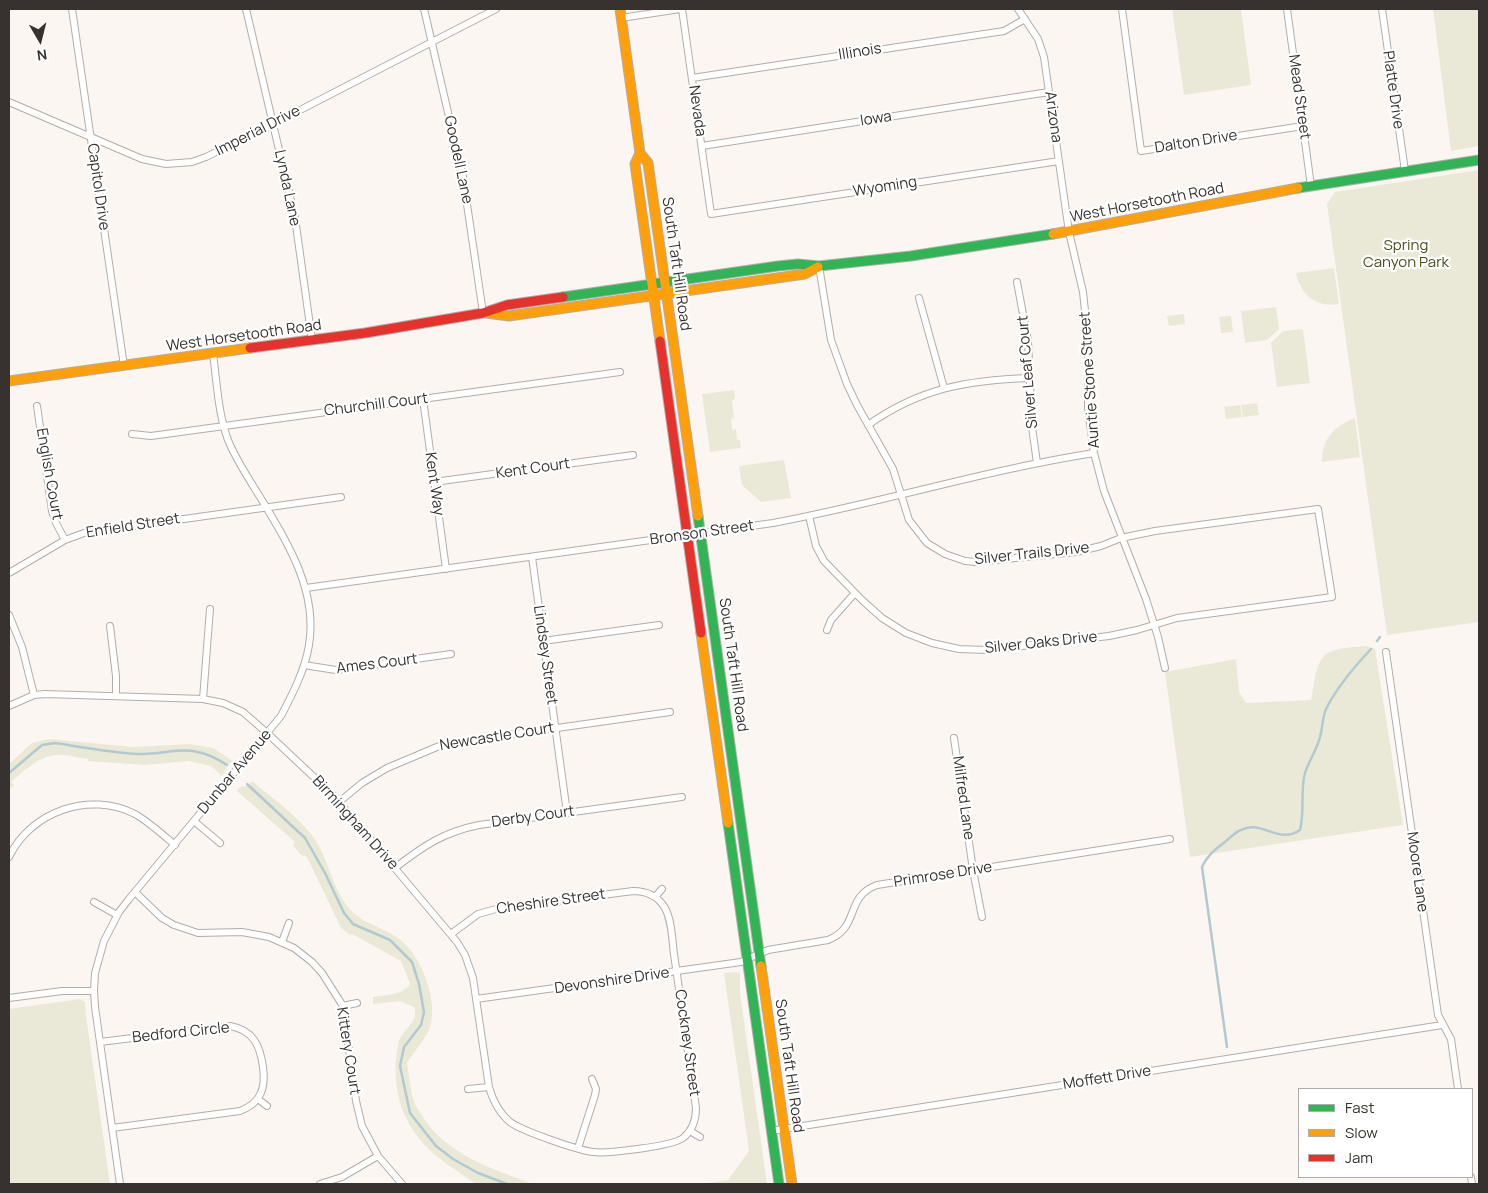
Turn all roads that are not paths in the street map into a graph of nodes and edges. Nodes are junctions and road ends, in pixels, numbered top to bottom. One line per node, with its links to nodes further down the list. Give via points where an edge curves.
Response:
1 (72, 9): 18 (street, Capitol Drive)
2 (246, 9): 16 (street, Lynda Lane)
3 (424, 9): 12 (street, Goodell Lane)
4 (496, 9): 12 (street, Imperial Drive)
5 (681, 9): 10 (street); 13 (street, Nevada)
6 (1018, 9): 11 (street, Arizona)
7 (1122, 9): 17 (street, Dalton Drive, via 1141,151)
8 (1287, 9): 17 (street, Mead Street)
9 (1382, 9): 23 (street, Platte Drive)
10 (621, 13): 20 (main road, South Taft Hill Road)
11 (1025, 19): 13 (street, Illinois, via 1004,31); 14 (street, Arizona, via 1041,47)
12 (432, 42): 16 (street, Imperial Drive); 34 (street, Goodell Lane, via 464,176)
13 (692, 78): 19 (street, Nevada)
14 (1049, 92): 19 (street, Iowa); 22 (street, Arizona)
15 (9, 102): 18 (street, Imperial Drive)
16 (273, 124): 18 (street, Imperial Drive, via 206,157 180,164 160,164 142,159); 35 (street, Lynda Lane, via 295,218)
17 (1303, 126): 24 (street, Mead Street)
18 (91, 137): 37 (street, Capitol Drive)
19 (702, 146): 25 (street, Nevada)
20 (640, 153): 29 (main road, South Taft Hill Road, via 648,163); 30 (main road, South Taft Hill Road, via 635,164)
21 (1479, 160): 23 (main road, West Horsetooth Road)
22 (1059, 161): 25 (street, Wyoming); 26 (street, Arizona)
23 (1405, 171): 24 (main road, West Horsetooth Road)
24 (1311, 186): 26 (main road, West Horsetooth Road)
25 (712, 214)
26 (1069, 232): 27 (main road, West Horsetooth Road, via 912,256); 47 (street, Auntie Stone Street, via 1084,292 1088,408)
27 (820, 266): 29 (main road, West Horsetooth Road, via 788,265); 31 (main road, West Horsetooth Road, via 805,274); 45 (street, Silver Trails Drive, via 827,320 838,362)
28 (1017, 282): 39 (street, Silver Leaf Court, via 1028,341)
29 (665, 283): 30 (main road, West Horsetooth Road); 31 (main road, South Taft Hill Road)
30 (652, 285): 32 (main road, South Taft Hill Road); 34 (main road, West Horsetooth Road, via 507,305)
31 (666, 293): 32 (main road, West Horsetooth Road); 55 (main road, South Taft Hill Road)
32 (653, 295): 34 (main road, West Horsetooth Road, via 509,316); 56 (main road, South Taft Hill Road)
33 (919, 298): 41 (street)
34 (483, 313): 35 (main road, West Horsetooth Road)
35 (312, 340): 36 (main road, West Horsetooth Road)
36 (213, 354): 37 (main road, West Horsetooth Road); 44 (street, Dunbar Avenue)
37 (124, 366): 40 (main road, West Horsetooth Road)
38 (620, 372): 42 (street, Churchill Court)
39 (1030, 378): 41 (street, via 992,379); 49 (street, Silver Leaf Court)
40 (9, 381)
41 (944, 388): 45 (street, via 900,405)
42 (423, 399): 44 (street, Churchill Court); 50 (street, Kent Way)
43 (37, 406): 58 (street, English Court, via 52,511)
44 (223, 425): 46 (street, Churchill Court, via 151,436); 53 (street, Dunbar Avenue, via 236,455)
45 (868, 425): 51 (street, Silver Trails Drive, via 888,458)
46 (132, 434)
47 (1094, 453): 49 (street, Bronson Street); 57 (street, Auntie Stone Street)
48 (633, 455): 50 (street, Kent Court)
49 (1037, 463): 51 (street, Bronson Street)
50 (434, 482): 60 (street, Kent Way)
51 (901, 494): 54 (street, Bronson Street); 57 (street, Silver Trails Drive, via 910,520 921,537 935,549 964,561 1076,552)
52 (341, 497): 53 (street, Enfield Street)
53 (266, 506): 58 (street, Enfield Street, via 91,531); 62 (street, Dunbar Avenue, via 295,558)
54 (809, 516): 55 (street, Bronson Street); 63 (street, Silver Oaks Drive, via 816,546 824,561)
55 (700, 534): 56 (street, Bronson Street); 103 (main road, South Taft Hill Road)
56 (688, 536): 59 (street, Bronson Street); 104 (main road, South Taft Hill Road)
57 (1121, 538): 64 (street, Silver Trails Drive, via 1318,509); 68 (street, Auntie Stone Street)
58 (65, 540): 61 (street, Enfield Street)
59 (532, 557): 60 (street, Bronson Street); 71 (street, Lindsey Street)
60 (446, 569): 62 (street, Bronson Street)
61 (9, 573)
62 (306, 588): 74 (street, Dunbar Avenue, via 310,628)
63 (855, 593): 68 (street, Silver Oaks Drive, via 882,618 906,632 932,643 959,649 986,650 1109,636); 70 (street, via 834,616)
64 (1332, 597): 68 (street, Silver Oaks Drive, via 1177,618)
65 (210, 609): 78 (street)
66 (9, 615): 76 (street, via 22,647)
67 (659, 625): 71 (street)
68 (1154, 625): 75 (street, Auntie Stone Street)
69 (110, 626): 77 (street)
70 (827, 630)
71 (543, 641): 81 (street, Lindsey Street)
72 (1386, 652): 111 (street, Moore Lane)
73 (451, 654): 74 (street, Ames Court, via 336,670)
74 (304, 665): 82 (street, Dunbar Avenue, via 281,716)
75 (1164, 668)
76 (34, 695): 77 (street, Birmingham Drive); 79 (street, Birmingham Drive)
77 (116, 696): 78 (street, Birmingham Drive)
78 (203, 699): 82 (street, Birmingham Drive, via 243,712)
79 (9, 706)
80 (670, 712): 81 (street, Newcastle Court)
81 (555, 728): 85 (street, Newcastle Court, via 456,741 429,749 387,768); 86 (street, Lindsey Street)
82 (267, 733): 85 (street, Birmingham Drive); 87 (street, Dunbar Avenue)
83 (954, 738): 93 (street, Milfred Lane)
84 (682, 797): 86 (street, Derby Court)
85 (340, 802): 92 (street, Birmingham Drive)
86 (567, 813): 92 (street, Derby Court, via 462,829 434,840)
87 (194, 821): 89 (street); 90 (street, Dunbar Avenue)
88 (1170, 839): 93 (street, Primrose Drive)
89 (220, 843)
90 (175, 845): 91 (street, via 134,814 111,806 89,804 66,808 39,821); 95 (street, Dunbar Avenue)
91 (9, 857)
92 (395, 868): 101 (street, Birmingham Drive)
93 (973, 870): 99 (street, Milfred Lane); 103 (street, Primrose Drive, via 870,887 859,896 846,929 836,937)
94 (662, 889): 96 (street)
95 (134, 892): 98 (street, Dunbar Avenue); 102 (street, Kittery Court, via 162,918 187,930 210,934 256,934)
96 (656, 897): 101 (street, Cheshire Street, via 634,890 496,909 478,914); 105 (street, Cockney Street, via 668,916)
97 (94, 902): 98 (street)
98 (117, 915): 106 (street, Dunbar Avenue, via 99,956)
99 (982, 917)
100 (289, 923): 102 (street)
101 (451, 934): 108 (street, Birmingham Drive, via 470,968)
102 (282, 942): 110 (street, Kittery Court, via 312,962)
103 (759, 953): 104 (street, Primrose Drive); 120 (main road, South Taft Hill Road)
104 (747, 960): 105 (street, Devonshire Drive); 121 (main road, South Taft Hill Road)
105 (676, 972): 108 (street, Devonshire Drive); 122 (street, Cockney Street, via 696,1108)
106 (94, 991): 107 (street); 112 (street, Dunbar Avenue)
107 (9, 998)
108 (476, 1000): 114 (street, Birmingham Drive)
109 (357, 1003): 110 (street)
110 (343, 1006): 125 (street, Kittery Court, via 357,1110)
111 (1442, 1025): 115 (street, Moore Lane, via 1451,1039); 120 (street, Moffett Drive)
112 (100, 1042): 117 (street, Bedford Circle, via 222,1026 237,1027 253,1037 260,1052 264,1080); 119 (street, Dunbar Avenue)
113 (592, 1079): 124 (street, via 595,1096)
114 (488, 1087): 116 (street); 124 (street, Birmingham Drive, via 496,1106 510,1122)
115 (1458, 1088)
116 (468, 1089)
117 (258, 1100): 118 (street); 119 (street, via 240,1111)
118 (267, 1106)
119 (112, 1128): 126 (street, Dunbar Avenue)
120 (784, 1129): 121 (street, Moffett Drive); 130 (main road, South Taft Hill Road)
121 (771, 1131): 129 (main road, South Taft Hill Road)
122 (690, 1132): 123 (street); 124 (street, Birmingham Drive, via 670,1144 601,1153)
123 (700, 1138)
124 (578, 1148)
125 (378, 1156): 127 (street); 128 (street, Kittery Court)
126 (120, 1184)
127 (320, 1184)
128 (402, 1184)
129 (779, 1184)
130 (792, 1184)

